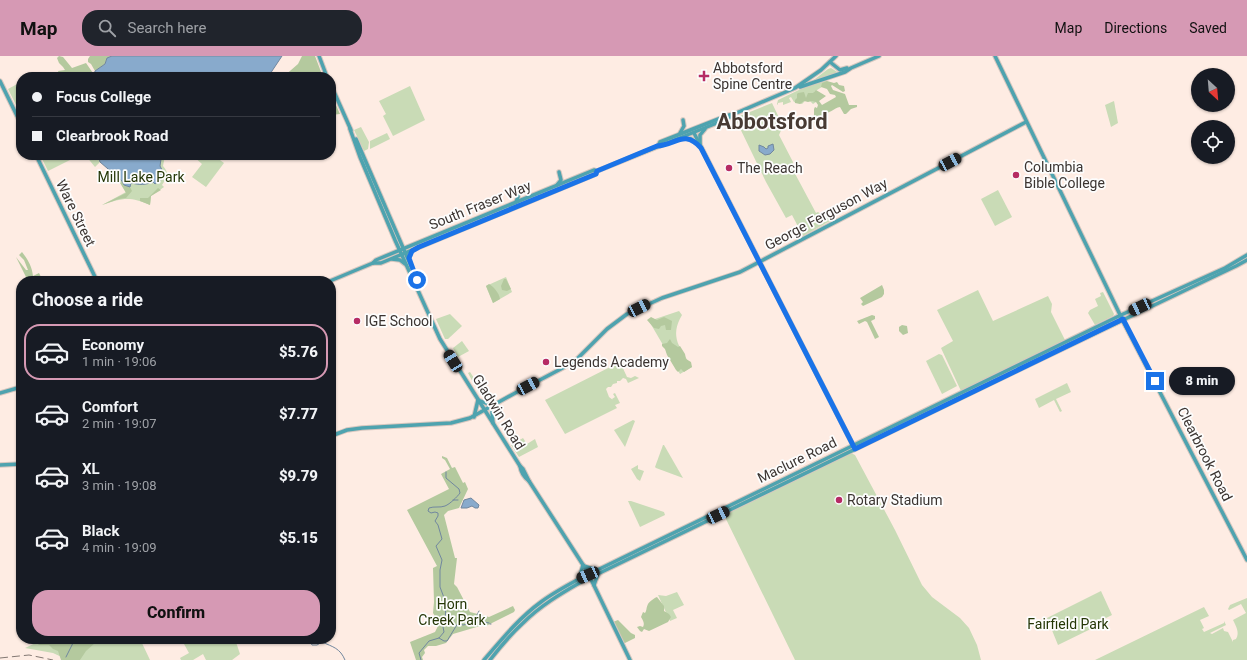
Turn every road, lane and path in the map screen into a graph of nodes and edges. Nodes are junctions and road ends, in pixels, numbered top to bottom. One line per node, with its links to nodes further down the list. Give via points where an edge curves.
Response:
1 (319, 56): 7 (main road)
2 (836, 56): 5 (main road, South Fraser Way)
3 (879, 56): 6 (main road)
4 (995, 56): 14 (main road, Clearbrook Road)
5 (830, 62): 6 (main road, via 840,70); 9 (main road, South Fraser Way)
6 (850, 68): 9 (main road, via 824,80)
7 (325, 72)
8 (0, 81): 11 (main road)
9 (796, 88): 12 (main road, South Fraser Way)
10 (336, 97): 25 (main road, Gladwin Road)
11 (16, 114)
12 (734, 114): 15 (main road, South Fraser Way); 17 (main road, South Fraser Way)
13 (683, 120): 17 (main road, via 684,128)
14 (1026, 122): 33 (main road, George Ferguson Way); 38 (main road, Clearbrook Road)
15 (706, 128): 16 (main road, South Fraser Way); 18 (main road, via 700,135)
16 (694, 133): 17 (main road, South Fraser Way); 18 (main road)
17 (678, 137): 18 (main road, via 691,139); 20 (main road, South Fraser Way, via 660,142 658,146)
18 (700, 146): 33 (main road)
19 (38, 160): 36 (main road, Ware Street)
20 (597, 171): 22 (main road, South Fraser Way); 27 (main road, South Fraser Way, via 596,174)
21 (559, 172): 22 (main road, via 561,180)
22 (555, 186): 23 (main road, South Fraser Way)
23 (522, 200): 24 (main road, South Fraser Way); 24 (main road, via 518,192)
24 (516, 202): 26 (main road, South Fraser Way)
25 (397, 239): 26 (main road, via 406,244); 28 (main road, Gladwin Road); 29 (main road, via 395,248)
26 (419, 242): 28 (main road, South Fraser Way)
27 (419, 247): 28 (main road, South Fraser Way); 35 (main road, via 412,251)
28 (403, 251): 29 (main road, South Fraser Way); 31 (main road, South Fraser Way); 35 (main road, Gladwin Road)
29 (387, 255): 34 (main road, South Fraser Way)
30 (1247, 255): 38 (main road, Maclure Road)
31 (389, 260): 34 (main road, South Fraser Way); 35 (main road, via 400,260)
32 (1247, 260): 38 (main road, Maclure Road)
33 (759, 262): 42 (main road, George Ferguson Way, via 737,274 662,298 627,314 607,329 574,362); 47 (main road)
34 (373, 263): 37 (main road, South Fraser Way)
35 (409, 265): 41 (main road, Gladwin Road, via 440,339)
36 (94, 276)
37 (336, 278)
38 (1122, 317): 48 (main road, Maclure Road); 52 (main road, Clearbrook Road)
39 (16, 388): 40 (main road)
40 (0, 393)
41 (478, 400): 42 (main road); 43 (main road, Gladwin Road); 44 (main road)
42 (496, 404): 43 (main road, George Ferguson Way); 45 (main road, via 492,412)
43 (485, 411): 44 (main road, George Ferguson Way); 45 (main road, Gladwin Road)
44 (474, 417): 46 (main road, George Ferguson Way, via 451,424 362,428)
45 (493, 424): 53 (main road, Gladwin Road, via 520,466 521,472)
46 (336, 434)
47 (850, 438): 48 (main road); 49 (main road)
48 (854, 447): 49 (main road, Maclure Road); 54 (main road, Maclure Road)
49 (847, 448): 54 (main road, Maclure Road)
50 (16, 464): 51 (main road)
51 (0, 465)
52 (1247, 560)
53 (583, 565): 54 (main road); 55 (main road, Gladwin Road); 56 (main road)
54 (598, 572): 55 (main road, Maclure Road); 57 (main road)
55 (589, 576): 56 (main road, Maclure Road); 57 (main road, Gladwin Road)
56 (580, 581): 57 (main road); 58 (main road, Maclure Road, via 554,593 529,612); 59 (main road, Maclure Road, via 544,605 523,623)
57 (594, 585): 60 (main road, Gladwin Road)
58 (484, 660)
59 (490, 660)
60 (630, 660)

